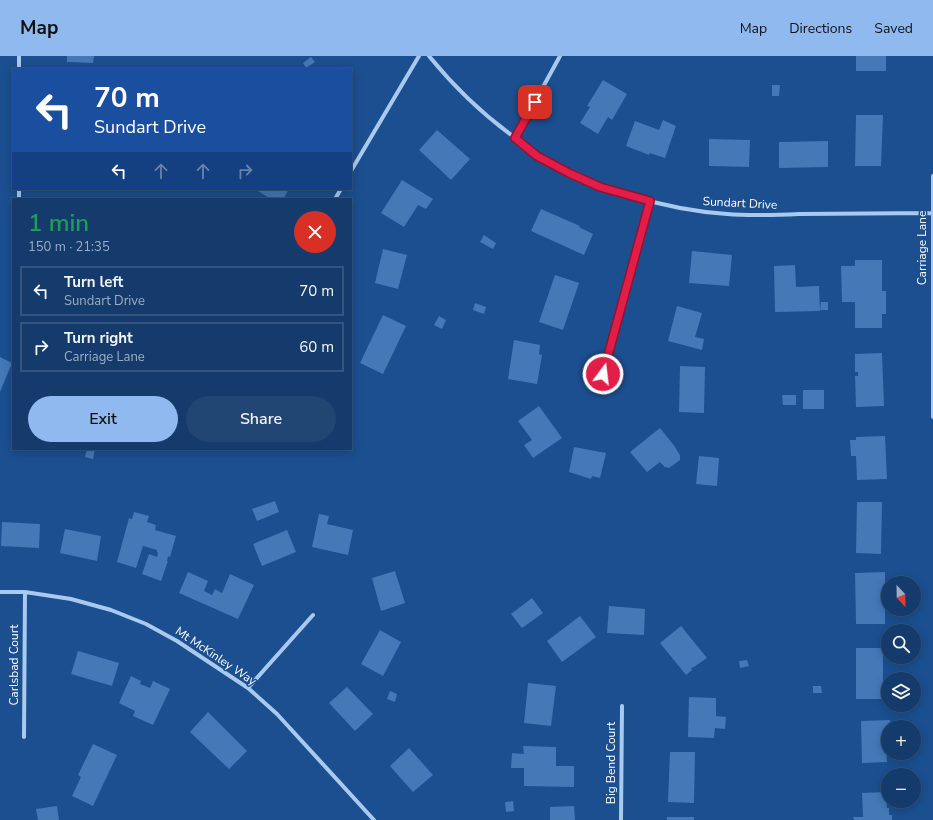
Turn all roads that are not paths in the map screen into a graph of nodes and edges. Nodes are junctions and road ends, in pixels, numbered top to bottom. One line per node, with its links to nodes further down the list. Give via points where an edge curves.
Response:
1 (19, 56): 5 (street)
2 (419, 56): 7 (street)
3 (430, 56): 6 (street, Sundart Drive, via 476,108)
4 (560, 56): 6 (street)
5 (19, 68)
6 (515, 138): 9 (street, Sundart Drive, via 537,156 569,173 600,187)
7 (352, 169)
8 (933, 176): 10 (street, Carriage Lane)
9 (650, 201): 10 (street, Sundart Drive, via 690,210 727,214); 11 (street)
10 (932, 213): 12 (street, Carriage Lane)
11 (603, 374)
12 (933, 417)
13 (0, 592): 14 (street, Mt McKinley Way)
14 (25, 592): 16 (street, Mt McKinley Way, via 71,599 111,610 146,624 177,641); 18 (street, Carlsbad Court)
15 (314, 615): 16 (street)
16 (248, 688): 19 (street, Mt McKinley Way, via 277,714)
17 (622, 706): 20 (street, Big Bend Court)
18 (24, 737)
19 (374, 820)
20 (621, 820)

